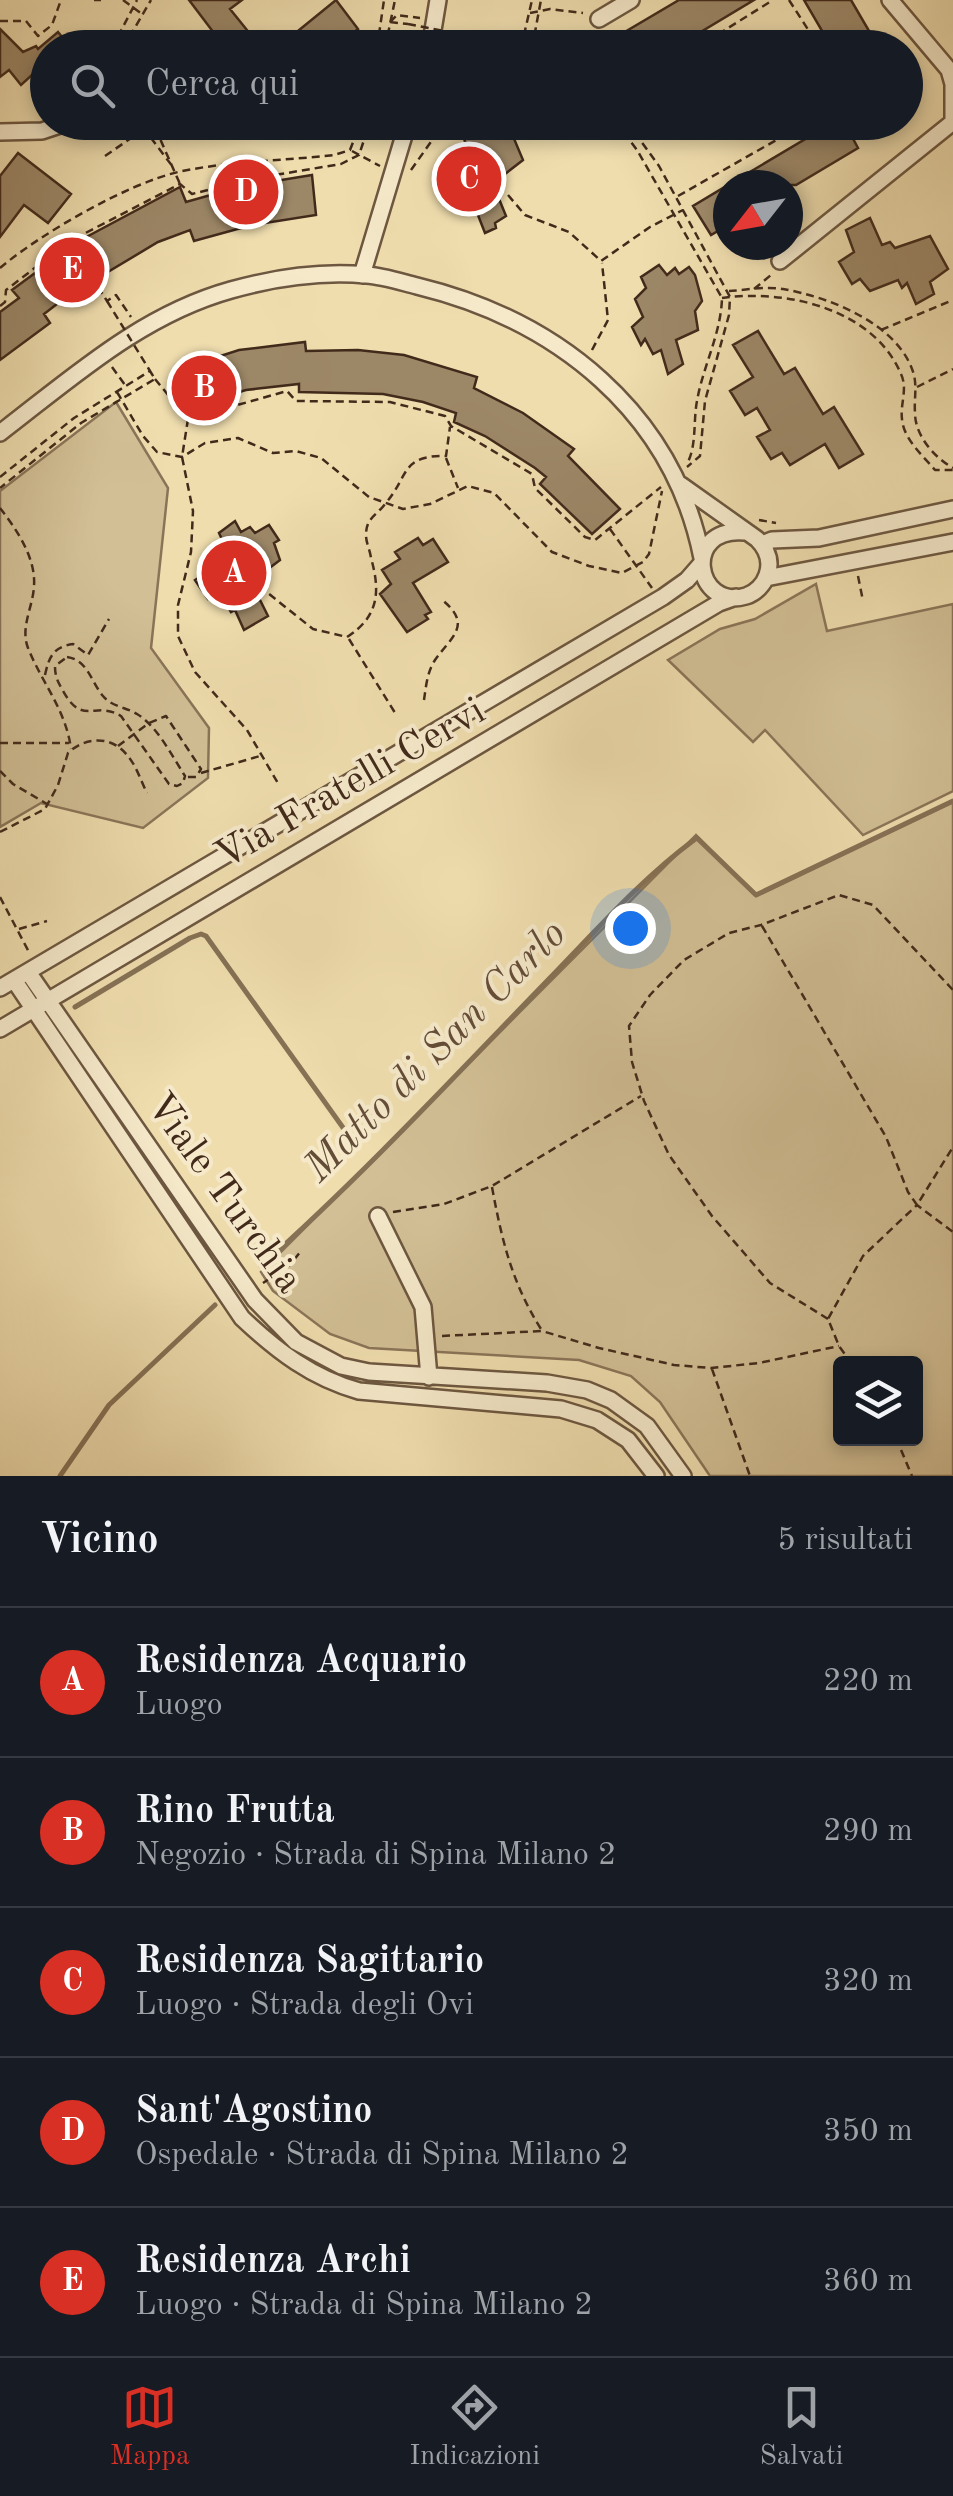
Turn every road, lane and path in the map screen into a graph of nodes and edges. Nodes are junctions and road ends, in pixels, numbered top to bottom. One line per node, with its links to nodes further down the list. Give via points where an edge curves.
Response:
1 (61, 0): 26 (path)
2 (94, 0): 3 (path)
3 (100, 0)
4 (123, 0): 16 (path)
5 (137, 0): 16 (path)
6 (151, 0): 19 (path)
7 (384, 0): 21 (path)
8 (395, 0): 24 (path)
9 (438, 0): 22 (street)
10 (532, 0): 18 (path)
11 (541, 0): 17 (path)
12 (631, 0): 20 (street)
13 (772, 0): 35 (path)
14 (790, 0): 36 (path)
15 (890, 0): 37 (street)
16 (133, 8): 19 (path); 27 (path)
17 (540, 11): 18 (path); 20 (path); 34 (path)
18 (530, 13): 33 (path)
19 (142, 14): 28 (path)
20 (599, 19)
21 (382, 20): 24 (path); 29 (path)
22 (436, 20): 24 (path, via 397,14); 31 (street)
23 (0, 21): 25 (path, via 26,21)
24 (390, 22): 30 (path); 32 (path, bridge)
25 (33, 30)
26 (45, 30)
27 (121, 30)
28 (133, 30)
29 (380, 30)
30 (388, 30)
31 (434, 30)
32 (438, 30)
33 (526, 30)
34 (536, 30)
35 (724, 30)
36 (809, 30)
37 (915, 30)
38 (923, 39): 39 (street, via 949,70)
39 (953, 120): 64 (street)
40 (30, 131): 41 (street)
41 (0, 132)
42 (128, 140): 55 (path)
43 (152, 140): 56 (path)
44 (161, 140): 56 (path)
45 (356, 140): 52 (path)
46 (364, 140): 54 (path)
47 (402, 140): 57 (street)
48 (433, 140): 53 (path)
49 (630, 140): 62 (path)
50 (640, 140): 60 (path)
51 (777, 140): 60 (path)
52 (350, 150): 54 (path); 56 (path)
53 (423, 154)
54 (359, 155): 57 (path); 58 (path, via 192,194)
55 (105, 156)
56 (176, 172): 58 (path); 65 (path, via 98,205)
57 (392, 173): 66 (street)
58 (180, 184): 75 (path, via 70,242 6,290)
59 (508, 195): 63 (path, via 525,215 569,232)
60 (677, 197): 61 (path)
61 (684, 210): 62 (path); 69 (path)
62 (675, 216): 63 (path); 72 (path)
63 (602, 262): 78 (path, via 608,320)
64 (780, 262): 68 (path)
65 (0, 268)
66 (362, 275): 76 (street, via 318,274 230,290); 94 (street, via 480,305 576,356 629,410)
67 (98, 287): 74 (path)
68 (754, 290): 69 (path); 71 (path); 77 (path, via 779,288 833,301)
69 (727, 291): 70 (path)
70 (730, 297): 71 (path); 72 (path); 94 (path, via 705,402 700,456)
71 (754, 297): 92 (path, via 779,296 830,310 882,344 902,375 902,421 912,444 935,470)
72 (722, 298): 94 (path, via 696,401 692,454)
73 (953, 300): 77 (path)
74 (107, 301): 76 (path, via 116,296); 81 (path, bridge)
75 (0, 306)
76 (139, 330): 79 (street)
77 (880, 330): 84 (path, via 914,372)
78 (594, 348)
79 (103, 355): 83 (path); 89 (street)
80 (953, 369): 84 (path)
81 (150, 371): 82 (path); 83 (path)
82 (155, 379): 86 (path); 87 (path)
83 (126, 386): 85 (path)
84 (915, 388): 92 (path, via 914,417 936,458)
85 (117, 392): 86 (path); 93 (path)
86 (122, 399): 91 (path, via 156,452); 95 (path)
87 (188, 419): 88 (path, via 287,391 296,400 390,402 445,416); 91 (path)
88 (451, 426): 90 (path); 102 (path, via 532,474 534,488 586,537 596,540)
89 (0, 433)
90 (446, 456): 96 (path); 97 (path, via 426,456 406,467)
91 (182, 457): 97 (path, via 206,443 238,438 273,453 296,451 322,458); 122 (path, via 193,511 178,636 195,672)
92 (953, 469)
93 (0, 477)
94 (674, 484): 101 (street); 102 (path); 105 (street); 106 (path, via 648,554)
95 (0, 488)
96 (458, 490): 97 (path, via 430,504); 106 (path, via 468,486 494,494 552,552 622,573)
97 (387, 503): 109 (path, via 368,519 378,589 362,627 346,637 313,628)
98 (0, 508): 114 (path, via 28,555 35,582 24,628)
99 (953, 509): 104 (street)
100 (777, 523): 101 (path)
101 (750, 526): 104 (street); 105 (street, via 718,535)
102 (609, 528): 106 (path)
103 (953, 542): 107 (street)
104 (762, 544): 107 (street)
105 (702, 561): 110 (street, via 708,584); 134 (street, Via Fratelli Cervi, via 663,597)
106 (635, 566): 108 (path, via 653,590)
107 (766, 578): 110 (street, via 758,590)
108 (664, 583)
109 (259, 586)
110 (736, 598): 136 (street, Via Fratelli Cervi)
111 (441, 599): 115 (path, via 459,628 434,661)
112 (109, 618): 114 (path, via 88,656 72,644 59,646)
113 (349, 640): 116 (path)
114 (45, 677): 120 (path)
115 (424, 700)
116 (398, 716)
117 (149, 723): 118 (path); 118 (path, via 111,704 75,658 60,660 54,674 70,704 89,713 113,711); 124 (path, via 166,716); 125 (path)
118 (135, 735): 121 (path); 125 (path, via 169,784 184,783)
119 (0, 743): 120 (path)
120 (70, 746): 121 (path, via 98,739); 128 (path)
121 (116, 748): 127 (path, via 129,756)
122 (262, 756): 124 (path); 126 (path)
123 (0, 771): 128 (path)
124 (200, 774): 125 (path)
125 (185, 776)
126 (278, 785)
127 (147, 793)
128 (48, 804): 129 (path)
129 (0, 832)
130 (0, 897): 133 (path)
131 (47, 921): 133 (path)
132 (761, 925): 135 (path, via 839,896 873,905); 138 (path, via 729,933 684,960 650,995 629,1026); 141 (path, via 886,1137)
133 (17, 930): 134 (path)
134 (18, 974): 136 (street, Viale Turchia)
135 (953, 990)
136 (40, 1006): 137 (street, Via Fratelli Cervi); 145 (street, Viale Turchia); 154 (street, Viale Turchia, via 242,1318 286,1356 360,1391 561,1409 597,1420 628,1440)
137 (0, 1029)
138 (642, 1096): 140 (path); 146 (path, via 669,1155 712,1216 770,1283)
139 (953, 1148): 141 (path)
140 (492, 1186): 142 (path, via 444,1204); 147 (path, via 521,1298)
141 (917, 1205): 143 (path); 146 (path, via 863,1256)
142 (378, 1216): 148 (street, via 423,1308)
143 (953, 1232)
144 (301, 1251): 145 (path)
145 (248, 1291): 152 (street, Viale Turchia, via 296,1342 341,1366)
146 (828, 1320): 149 (path)
147 (542, 1331): 148 (path); 151 (path, via 674,1365)
148 (425, 1336): 152 (street)
149 (839, 1346): 150 (path); 151 (path)
150 (846, 1356)
151 (712, 1368): 156 (path)
152 (428, 1378): 155 (street, Viale Turchia, via 587,1390 647,1426)
153 (899, 1446): 157 (path)
154 (656, 1476)
155 (683, 1476)
156 (750, 1476)
157 (912, 1476)

